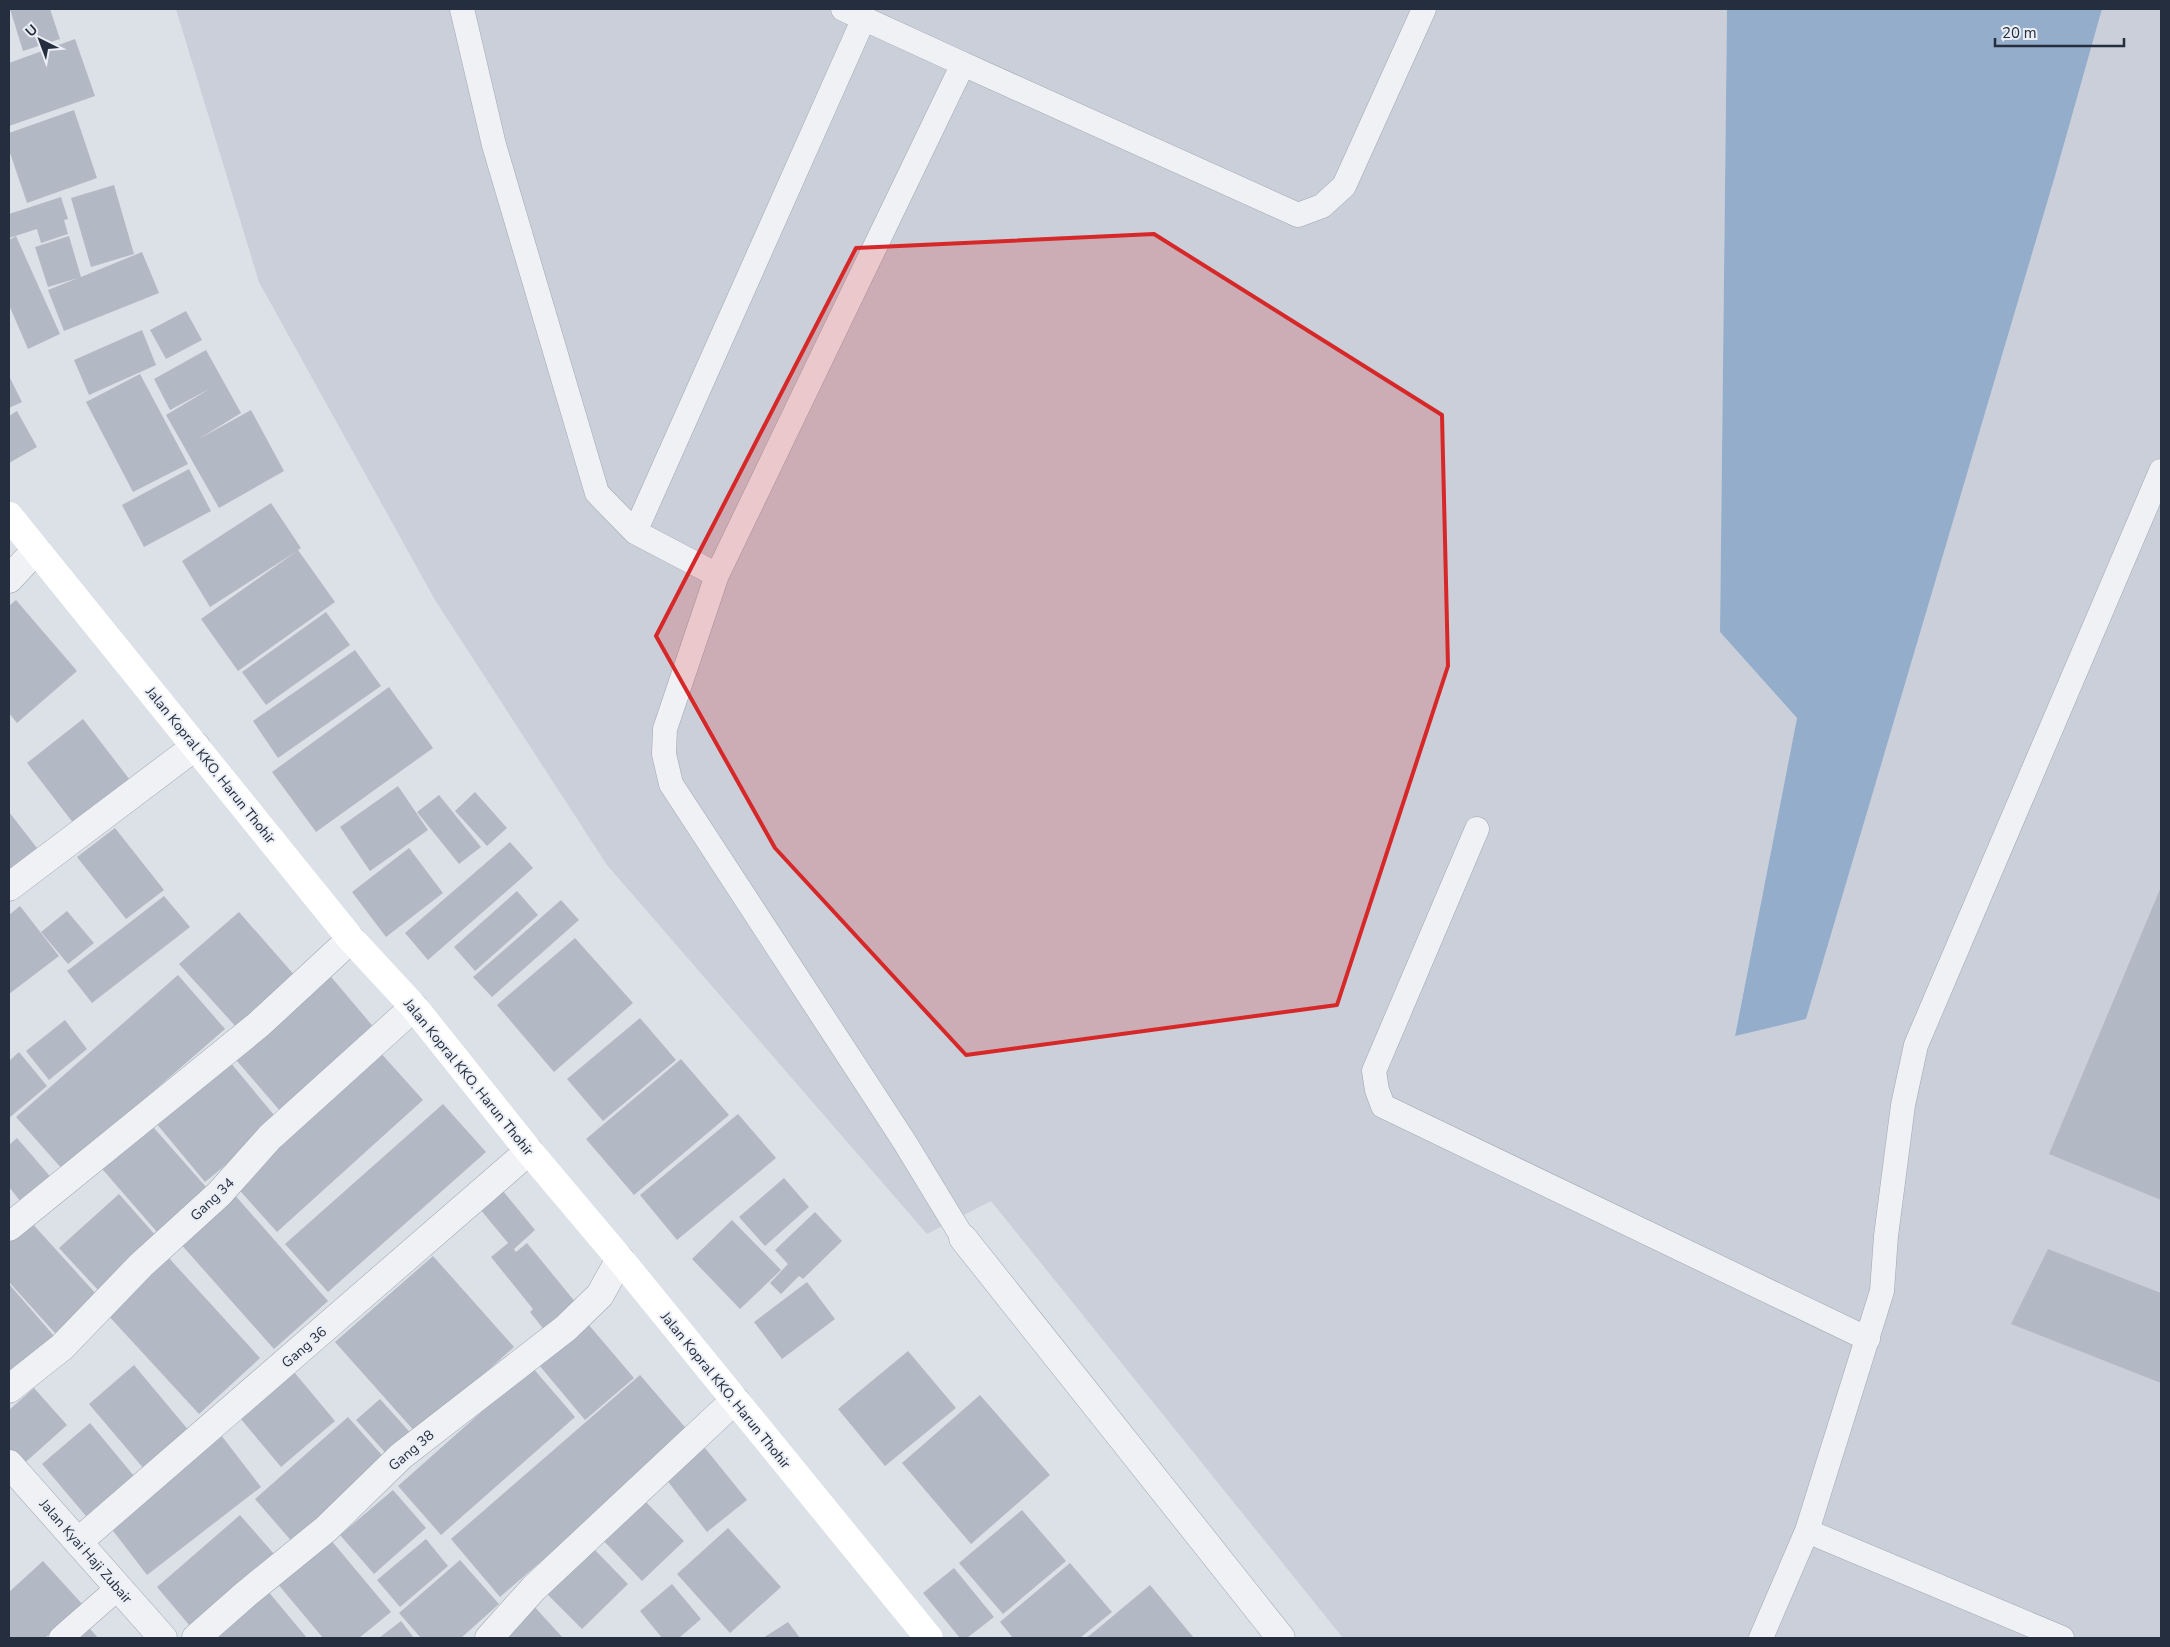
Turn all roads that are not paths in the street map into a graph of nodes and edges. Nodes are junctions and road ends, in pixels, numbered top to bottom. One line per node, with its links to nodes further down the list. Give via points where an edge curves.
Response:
1 (462, 9): 7 (lane, via 494,145 597,493)
2 (1424, 9): 4 (lane, via 1344,186 1322,206 1298,215)
3 (854, 13): 4 (lane); 7 (lane)
4 (963, 64): 9 (lane)
5 (2161, 471): 20 (lane, via 1916,1045 1903,1106 1882,1291)
6 (9, 516): 8 (main road, Jalan Kopral KKO. Harun Thohir)
7 (635, 532): 9 (lane)
8 (36, 550): 10 (street); 11 (main road, Jalan Kopral KKO. Harun Thohir)
9 (716, 575): 18 (lane, via 665,729 664,754 671,784 904,1141)
10 (9, 579)
11 (196, 746): 13 (street); 14 (main road, Jalan Kopral KKO. Harun Thohir)
12 (1477, 828): 20 (lane, via 1374,1071 1383,1106)
13 (9, 887)
14 (351, 939): 15 (main road, Jalan Kopral KKO. Harun Thohir); 17 (street, via 258,1025)
15 (414, 1007): 16 (main road, Jalan Kopral KKO. Harun Thohir); 21 (street, Gang 34, via 270,1138 219,1194 141,1265 62,1347)
16 (529, 1151): 19 (main road, Jalan Kopral KKO. Harun Thohir); 25 (street, Gang 36)
17 (9, 1227)
18 (963, 1238): 32 (street)
19 (620, 1259): 22 (main road, Jalan Kopral KKO. Harun Thohir); 29 (street, Gang 38, via 600,1295 566,1328 400,1456 326,1529)
20 (1868, 1339): 24 (lane)
21 (9, 1389)
22 (735, 1400): 30 (street, via 534,1588); 31 (main road, Jalan Kopral KKO. Harun Thohir)
23 (9, 1464): 25 (street, Jalan Kyai Haji Zubair)
24 (1807, 1531): 33 (lane); 34 (lane)
25 (78, 1542): 26 (street, Jalan Kyai Haji Zubair)
26 (118, 1588): 27 (lane); 28 (street, Jalan Kyai Haji Zubair)
27 (61, 1638)
28 (163, 1638)
29 (196, 1638)
30 (489, 1638)
31 (929, 1638)
32 (1281, 1638)
33 (1761, 1638)
34 (2062, 1638)

